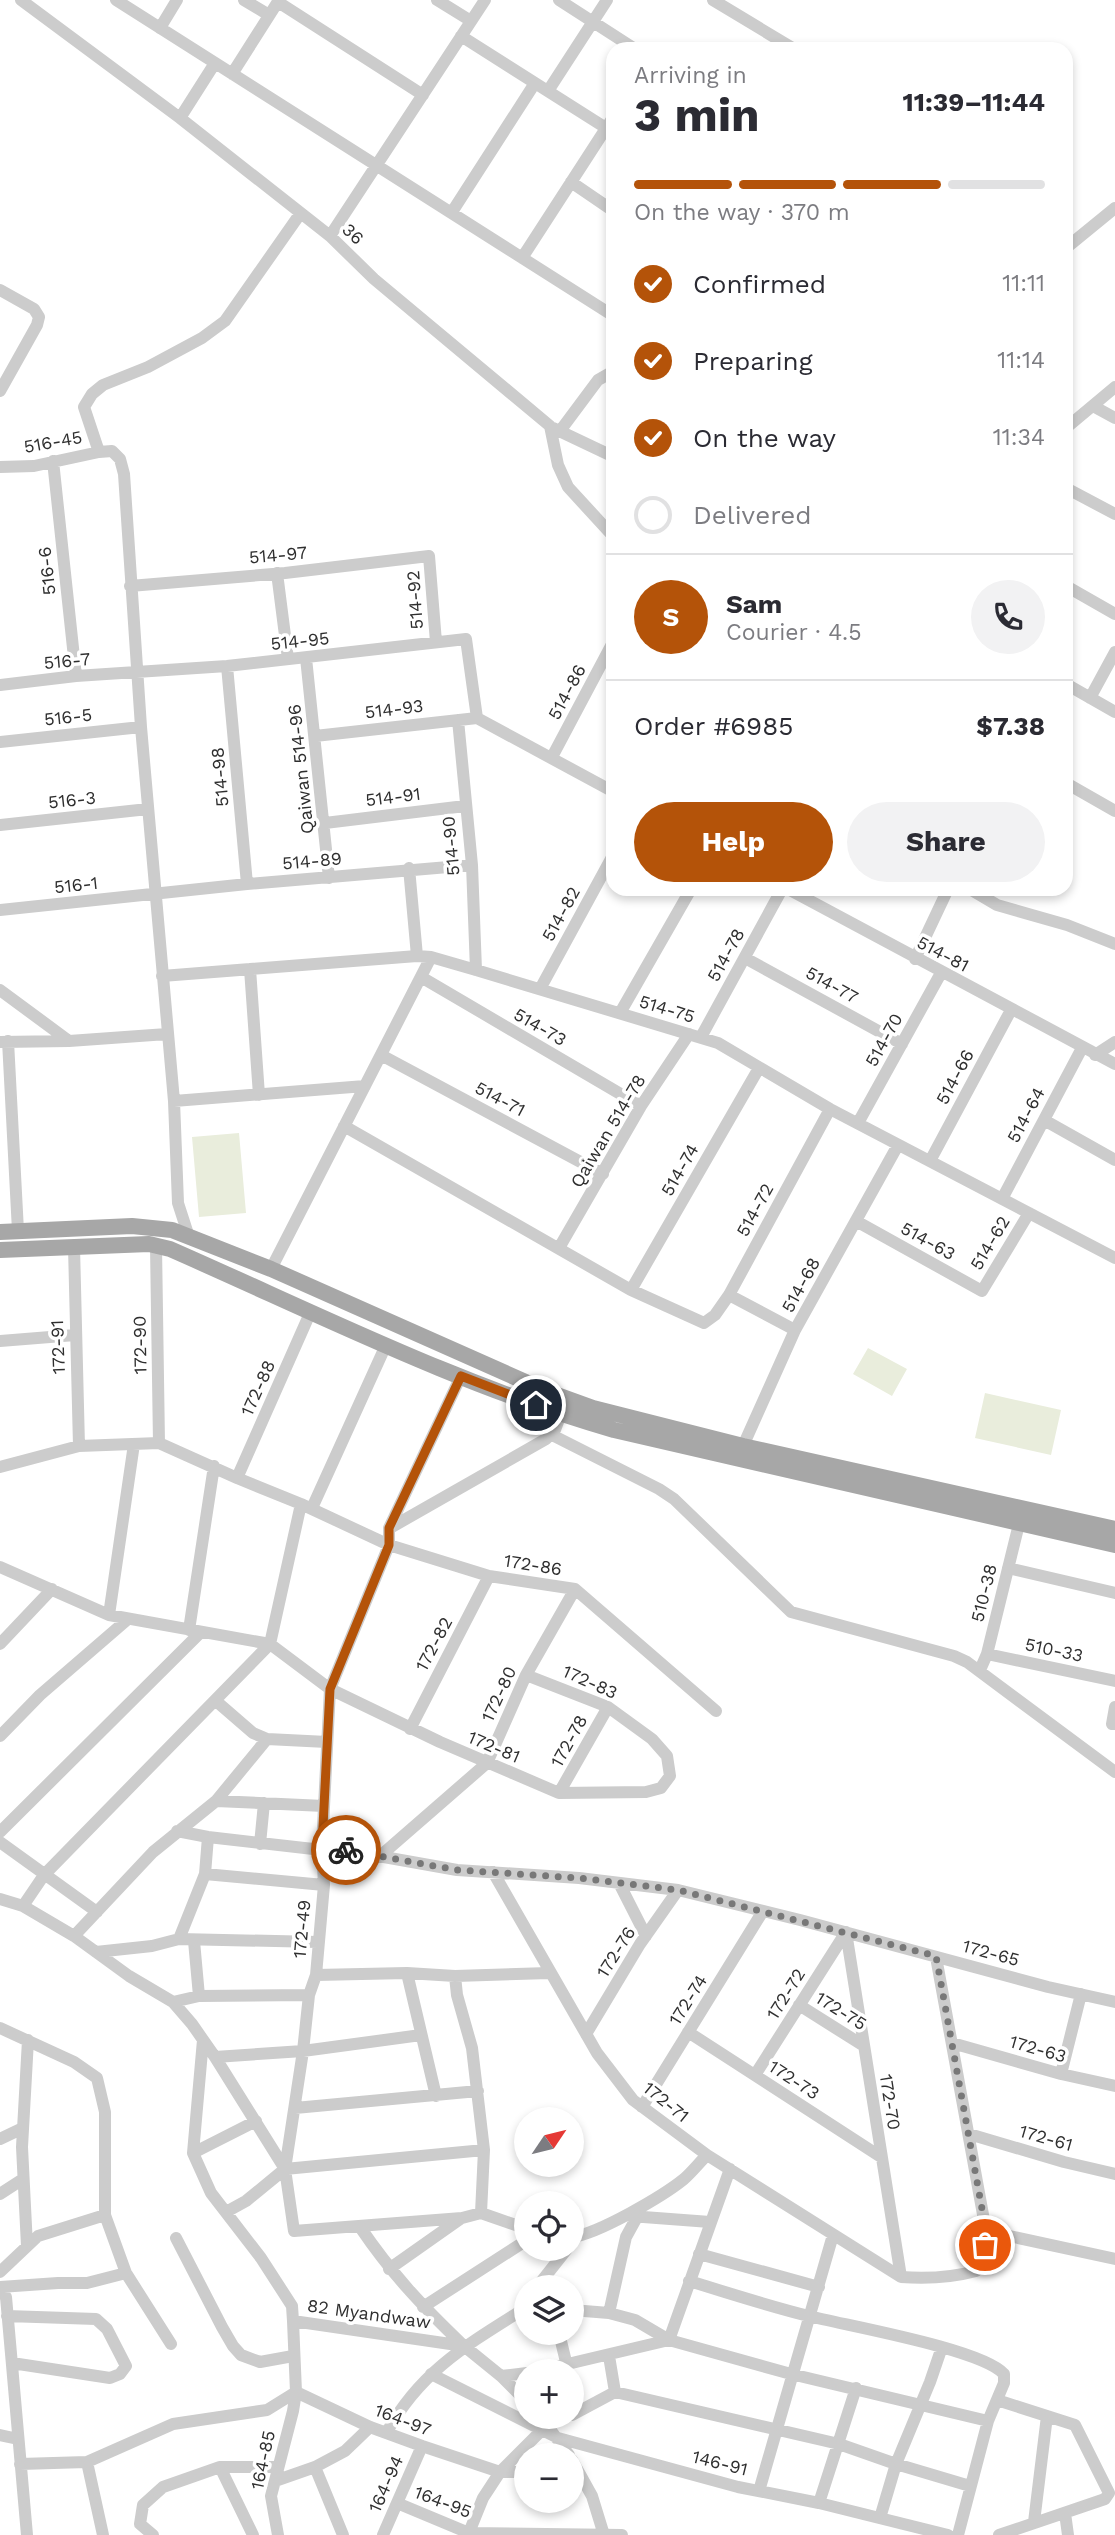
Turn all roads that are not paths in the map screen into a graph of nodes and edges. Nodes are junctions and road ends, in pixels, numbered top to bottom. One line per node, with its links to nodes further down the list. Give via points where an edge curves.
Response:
1 (21, 0): 23 (street, 36)
2 (116, 0): 14 (street)
3 (177, 0): 14 (street)
4 (244, 0): 11 (street)
5 (437, 0): 12 (street)
6 (485, 0): 12 (street)
7 (559, 0): 13 (street)
8 (607, 0): 13 (street)
9 (713, 0): 17 (street)
10 (279, 1): 11 (street); 22 (street)
11 (269, 15): 19 (street)
12 (471, 21): 15 (street)
13 (593, 22): 16 (street); 21 (street)
14 (160, 28): 18 (street)
15 (461, 36): 20 (street); 22 (street)
16 (624, 42)
17 (782, 42)
18 (215, 63): 19 (street); 23 (street)
19 (232, 74): 26 (street)
20 (535, 83): 21 (street); 30 (street)
21 (548, 91): 24 (street)
22 (423, 94): 26 (street)
23 (180, 118): 31 (street, 36)
24 (606, 121)
25 (606, 128): 27 (street)
26 (377, 164): 30 (street); 32 (street)
27 (571, 182): 28 (street); 34 (street)
28 (606, 206)
29 (1115, 208): 33 (street)
30 (452, 212): 34 (street)
31 (300, 214): 32 (street, 36); 44 (street, via 225,321 202,338 92,394 84,407)
32 (330, 236): 43 (street, 36, via 374,279)
33 (1073, 242)
34 (522, 258): 36 (street)
35 (0, 290): 39 (street, via 34,309 38,317)
36 (606, 311)
37 (606, 375): 43 (street)
38 (1115, 387): 40 (street)
39 (0, 391)
40 (1093, 406): 41 (street); 42 (street)
41 (1115, 418)
42 (1073, 422)
43 (555, 429): 45 (street, 36); 50 (street, via 558,464 568,487)
44 (106, 451): 46 (street, 516-45); 53 (street, via 120,459 124,474)
45 (606, 453)
46 (53, 461): 47 (street, 516-45); 63 (street, 516-6)
47 (0, 467)
48 (1073, 492): 49 (street)
49 (1115, 514)
50 (606, 528)
51 (429, 556): 52 (street, 514-97); 56 (street, 514-92)
52 (277, 573): 53 (street, 514-97); 60 (street)
53 (130, 586): 62 (street)
54 (1073, 590): 55 (street)
55 (1115, 614)
56 (436, 642): 59 (street, 514-95); 68 (street, 514-95, via 466,639)
57 (1115, 652): 66 (street)
58 (606, 655): 73 (street, 514-86)
59 (306, 658): 60 (street, 514-95); 71 (street, Qaiwan 514-96)
60 (288, 659): 61 (street, 514-95)
61 (227, 666): 62 (street, 514-95); 85 (street, 514-98)
62 (138, 673): 63 (street, 516-7); 70 (street)
63 (76, 676): 64 (street, 516-7)
64 (0, 681)
65 (1073, 688): 66 (street)
66 (1090, 698): 67 (street)
67 (1115, 712)
68 (477, 718): 69 (street, 514-93); 73 (street)
69 (458, 720): 71 (street, 514-93); 76 (street, 514-90)
70 (141, 727): 72 (street, 516-5); 77 (street)
71 (315, 736): 79 (street, Qaiwan 514-96)
72 (0, 743)
73 (552, 757): 75 (street)
74 (1073, 787): 78 (street)
75 (606, 788)
76 (465, 806): 79 (street, 514-91); 81 (street, 514-90)
77 (148, 809): 80 (street, 516-3); 86 (street)
78 (1115, 811)
79 (325, 823): 84 (street, Qaiwan 514-96)
80 (0, 825)
81 (472, 865): 83 (street, 514-89); 101 (street, 514-90)
82 (606, 868): 105 (street, 514-82)
83 (409, 869): 84 (street, 514-89); 96 (street)
84 (329, 877): 85 (street, 514-89)
85 (247, 884): 86 (street, 514-89)
86 (155, 895): 94 (street, 516-1); 103 (street)
87 (687, 896): 108 (street)
88 (778, 896): 98 (street, 514-78)
89 (801, 896): 93 (street, 514-81)
90 (814, 896): 93 (street)
91 (945, 896): 99 (street)
92 (980, 896): 95 (street)
93 (811, 901): 99 (street, 514-81)
94 (0, 910)
95 (1114, 942)
96 (417, 956): 97 (street, 514-75); 100 (street, 514-75)
97 (431, 957): 101 (street, 514-75); 104 (street)
98 (744, 958): 110 (street, 514-78); 114 (street, 514-77)
99 (915, 958): 102 (street, 514-81)
100 (250, 969): 103 (street, 514-75); 121 (street)
101 (476, 970): 105 (street, 514-75)
102 (941, 973): 107 (street, 514-81); 114 (street, 514-70)
103 (162, 976): 109 (street)
104 (421, 977): 116 (street); 123 (street, 514-73)
105 (540, 989): 108 (street, 514-75)
106 (0, 990): 111 (street)
107 (1011, 1010): 115 (street, 514-81); 130 (street, 514-66)
108 (620, 1013): 110 (street, 514-75)
109 (167, 1034): 111 (street); 122 (street)
110 (695, 1036): 119 (street, 514-75, via 718,1043); 123 (street, Qaiwan 514-78)
111 (69, 1041): 112 (street)
112 (4, 1042): 137 (street)
113 (1115, 1042): 117 (street)
114 (902, 1044): 126 (street, 514-70)
115 (1082, 1048): 117 (street, 514-81); 125 (street, 514-64)
116 (380, 1055): 120 (street); 131 (street, 514-71)
117 (1095, 1055): 118 (street, 514-81)
118 (1113, 1062)
119 (759, 1068): 124 (street, 514-75); 147 (street, 514-74)
120 (365, 1086): 121 (street); 127 (street)
121 (260, 1095): 122 (street)
122 (174, 1101): 133 (street)
123 (641, 1107): 131 (street, Qaiwan 514-78)
124 (830, 1109): 126 (street, 514-75); 149 (street, 514-72)
125 (1044, 1120): 129 (street); 132 (street, 514-64)
126 (858, 1124): 128 (street, 514-75)
127 (344, 1126): 142 (street); 145 (street)
128 (898, 1145): 130 (street, 514-75); 135 (street, 514-68)
129 (1115, 1160)
130 (930, 1161): 132 (street, 514-75)
131 (603, 1174): 142 (street, Qaiwan 514-78)
132 (1002, 1199): 134 (street, 514-75)
133 (178, 1203): 136 (street); 139 (street)
134 (1029, 1213): 144 (street, 514-75); 148 (street, 514-62)
135 (856, 1222): 148 (street, 514-63); 153 (street, 514-68)
136 (172, 1230): 137 (main road, via 132,1226); 139 (main road)
137 (18, 1231): 138 (main road)
138 (0, 1232)
139 (189, 1237): 145 (main road)
140 (156, 1245): 141 (main road); 151 (main road); 160 (street, 172-90)
141 (74, 1247): 143 (main road); 154 (street, 172-91)
142 (559, 1248): 147 (street)
143 (0, 1250)
144 (1115, 1258)
145 (271, 1269): 146 (main road)
146 (312, 1288): 150 (main road); 151 (main road)
147 (631, 1290): 149 (street, 514-72, via 704,1323)
148 (982, 1292)
149 (729, 1295): 153 (street)
150 (340, 1300): 152 (main road); 163 (main road, via 569,1400)
151 (307, 1310): 152 (main road); 166 (street, 172-88)
152 (332, 1320): 156 (main road)
153 (795, 1330): 163 (street, 514-68)
154 (75, 1335): 155 (street); 162 (street, 172-91)
155 (0, 1341)
156 (386, 1345): 157 (main road); 167 (street)
157 (461, 1376): 158 (main road); 169 (street)
158 (561, 1414): 159 (street); 168 (main road)
159 (552, 1435): 169 (street); 185 (street, via 667,1494 791,1612 954,1656)
160 (159, 1443): 161 (street, 172-86); 164 (street, 172-86)
161 (134, 1444): 162 (street, 172-86); 179 (street)
162 (79, 1446): 165 (street, 172-86)
163 (743, 1446): 170 (main road)
164 (214, 1466): 166 (street, 172-86); 181 (street)
165 (0, 1467)
166 (237, 1478): 167 (street, 172-86)
167 (307, 1506): 171 (street, 172-86); 183 (street)
168 (1019, 1524): 172 (main road); 174 (street, 510-38)
169 (389, 1528): 171 (street)
170 (1115, 1529)
171 (389, 1545): 175 (street, 172-86); 188 (street, 172-49)
172 (1115, 1545)
173 (0, 1567): 176 (street)
174 (1008, 1569): 178 (street); 184 (street, 510-38)
175 (489, 1576): 177 (street, 172-86); 194 (street, 172-82)
176 (52, 1589): 179 (street); 182 (street)
177 (575, 1589): 186 (street, 172-80); 192 (street, 172-86)
178 (1115, 1593)
179 (109, 1615): 180 (street)
180 (128, 1619): 181 (street); 195 (street)
181 (195, 1631): 183 (street); 206 (street, via 152,1683)
182 (0, 1644)
183 (270, 1644): 188 (street, 172-81); 189 (street)
184 (986, 1654): 185 (street, 510-38); 187 (street, 510-33)
185 (981, 1670): 200 (street)
186 (526, 1675): 190 (street, 172-83); 199 (street, 172-80)
187 (1115, 1681)
188 (330, 1689): 194 (street, 172-81); 197 (street, 172-49)
189 (216, 1701): 196 (street, via 253,1734); 214 (street)
190 (608, 1707): 198 (street, 172-83); 201 (street, 172-78)
191 (1115, 1707): 193 (street)
192 (716, 1711)
193 (1115, 1724)
194 (410, 1729): 199 (street, 172-81)
195 (0, 1736)
196 (267, 1740): 197 (street); 202 (street)
197 (327, 1742): 204 (street, 172-49)
198 (667, 1756): 201 (street, 172-81, via 670,1776 661,1788)
199 (487, 1763): 201 (street, 172-81); 211 (street, 172-80)
200 (1115, 1772)
201 (559, 1793)
202 (216, 1801): 203 (street); 205 (street)
203 (264, 1803): 204 (street); 209 (street)
204 (324, 1806): 210 (street, 172-49)
205 (177, 1831): 207 (street, 172-65); 221 (street)
206 (0, 1832)
207 (208, 1837): 209 (street, 172-65); 213 (street)
208 (0, 1842): 214 (street)
209 (260, 1844): 210 (street, 172-65)
210 (322, 1848): 211 (street, 172-65); 216 (street, 172-49)
211 (379, 1857): 212 (street, 172-65)
212 (493, 1872): 215 (street, 172-65); 231 (street, 172-71)
213 (205, 1874): 216 (street); 225 (street)
214 (44, 1875): 219 (street); 221 (street)
215 (619, 1883): 217 (street, 172-65); 224 (street)
216 (324, 1885): 227 (street, 172-49)
217 (678, 1890): 220 (street, 172-65); 224 (street, 172-76)
218 (0, 1899): 219 (street)
219 (23, 1906): 223 (street)
220 (764, 1911): 222 (street, 172-65); 241 (street, 172-74)
221 (97, 1913): 223 (street)
222 (846, 1932): 229 (street, 172-65); 239 (street, 172-72); 247 (street, 172-70)
223 (74, 1936): 228 (street)
224 (646, 1936): 242 (street, 172-76)
225 (179, 1939): 226 (street); 228 (street)
226 (194, 1941): 227 (street); 236 (street)
227 (318, 1942): 232 (street, 172-49)
228 (96, 1952): 237 (street)
229 (936, 1956): 234 (street, 172-65); 246 (street)
230 (407, 1973): 232 (street); 233 (street); 243 (street)
231 (549, 1973): 233 (street); 242 (street, 172-71)
232 (316, 1975): 235 (street, 172-49)
233 (455, 1976): 253 (street)
234 (1081, 1994): 238 (street, 172-65); 250 (street)
235 (309, 1995): 236 (street); 248 (street, 172-49)
236 (199, 1996): 237 (street)
237 (173, 2002): 245 (street)
238 (1115, 2002)
239 (799, 2006): 247 (street, 172-75); 251 (street, 172-72)
240 (0, 2028): 244 (street)
241 (688, 2032): 251 (street, 172-73); 255 (street, 172-74)
242 (586, 2034): 255 (street, 172-71)
243 (421, 2035): 248 (street); 254 (street)
244 (28, 2040): 258 (street); 272 (street, via 97,2078 105,2112)
245 (203, 2040): 249 (street); 262 (street)
246 (952, 2043): 250 (street, 172-63); 259 (street)
247 (864, 2046): 264 (street, 172-70)
248 (303, 2051): 249 (street); 256 (street, 172-49)
249 (215, 2057): 257 (street)
250 (1061, 2074): 252 (street, 172-63)
251 (755, 2075): 264 (street, 172-73)
252 (1115, 2087)
253 (478, 2091): 254 (street); 261 (street)
254 (436, 2096): 256 (street)
255 (642, 2106): 263 (street, 172-71)
256 (295, 2108): 265 (street, 172-49)
257 (256, 2121): 262 (street); 265 (street)
258 (23, 2128): 260 (street); 268 (street)
259 (969, 2134): 267 (street, 172-61); 278 (street)
260 (1, 2137)
261 (484, 2150): 265 (street); 271 (street)
262 (192, 2152): 270 (street, via 211,2193)
263 (707, 2155): 266 (street, 172-71); 273 (street, via 684,2179)
264 (881, 2157): 291 (street, 172-70)
265 (285, 2169): 270 (street); 277 (street, via 294,2231)
266 (730, 2169): 275 (street); 280 (street, 172-71)
267 (1115, 2174)
268 (23, 2179): 269 (street); 282 (street)
269 (0, 2193)
270 (226, 2212): 301 (street, via 292,2306)
271 (481, 2213): 274 (street); 276 (street)
272 (105, 2215): 282 (street, via 38,2236); 289 (street)
273 (631, 2216): 275 (street); 279 (street); 297 (street)
274 (462, 2218): 277 (street); 287 (street)
275 (710, 2222): 284 (street)
276 (514, 2224)
277 (360, 2227): 287 (street)
278 (986, 2231): 285 (street); 291 (street, via 983,2259 976,2272 949,2279)
279 (584, 2234)
280 (833, 2235): 291 (street, 172-71); 293 (street)
281 (176, 2238): 306 (street, via 241,2355 260,2362)
282 (27, 2246): 288 (street)
283 (514, 2248): 295 (street)
284 (699, 2254): 292 (street); 293 (street)
285 (1115, 2259)
286 (557, 2261): 290 (street)
287 (389, 2269): 295 (street)
288 (0, 2272)
289 (125, 2273): 294 (street, via 86,2283); 303 (street)
290 (546, 2275)
291 (901, 2277)
292 (689, 2281): 300 (street); 302 (street)
293 (819, 2287): 300 (street)
294 (0, 2289): 299 (street)
295 (423, 2307): 304 (street)
296 (584, 2311): 297 (street)
297 (609, 2313): 302 (street, via 635,2320)
298 (514, 2315): 304 (street)
299 (8, 2316): 309 (street); 309 (street, via 96,2319 107,2329 126,2366 110,2378)
300 (810, 2317): 305 (street); 311 (street)
301 (293, 2321): 304 (street, 82 Myandwaw); 306 (street, 82 Myandwaw)
302 (669, 2340): 307 (street); 311 (street)
303 (171, 2344)
304 (464, 2346): 310 (street); 313 (street, 82 Myandwaw)
305 (942, 2347): 318 (street, via 998,2366 1004,2384); 319 (street)
306 (293, 2356): 316 (street, 82 Myandwaw)
307 (609, 2356): 308 (street); 317 (street)
308 (584, 2362)
309 (12, 2363): 330 (street)
310 (431, 2374): 327 (street); 328 (street, 146-91)
311 (791, 2374): 315 (street); 326 (street)
312 (514, 2375): 313 (street)
313 (502, 2376): 314 (street, 82 Myandwaw)
314 (514, 2388)
315 (856, 2388): 319 (street); 332 (street)
316 (296, 2392): 323 (street, 164-97); 334 (street, via 267,2410 173,2424); 337 (street, 164-85)
317 (615, 2392): 320 (street); 326 (street)
318 (997, 2400): 321 (street); 322 (street)
319 (920, 2403): 322 (street); 336 (street)
320 (584, 2409)
321 (1047, 2416): 348 (street, via 1075,2425 1109,2493 1105,2499); 350 (street)
322 (988, 2421): 344 (street)
323 (370, 2427): 327 (street, 164-97); 339 (street, via 345,2451)
324 (548, 2429): 328 (street)
325 (554, 2429): 328 (street)
326 (777, 2431): 332 (street); 345 (street)
327 (387, 2432): 333 (street, 164-97)
328 (550, 2432): 331 (street); 340 (street); 345 (street, 146-91)
329 (0, 2435): 330 (street)
330 (18, 2439): 335 (street)
331 (559, 2443)
332 (839, 2444): 336 (street); 347 (street)
333 (422, 2446): 340 (street, 164-97); 346 (street, 164-94)
334 (87, 2462): 335 (street); 353 (street)
335 (20, 2464): 352 (street)
336 (896, 2464): 344 (street); 349 (street)
337 (278, 2466): 338 (street); 342 (street, 164-85)
338 (220, 2467): 354 (street, via 163,2487 143,2505 140,2524); 355 (street)
339 (315, 2467): 342 (street); 357 (street)
340 (500, 2472): 341 (street, 164-97); 351 (street)
341 (514, 2472)
342 (275, 2482): 356 (street, 164-85, via 271,2496)
343 (584, 2482): 359 (street)
344 (970, 2486): 362 (street)
345 (758, 2491): 347 (street, 146-91)
346 (397, 2503): 351 (street, 164-95); 358 (street, 164-94)
347 (819, 2503): 349 (street, 146-91)
348 (1065, 2513): 350 (street); 364 (street)
349 (880, 2518): 361 (street, 146-91)
350 (1034, 2522): 363 (street)
351 (468, 2534): 359 (street, 164-95)
352 (27, 2535)
353 (103, 2535)
354 (153, 2535)
355 (253, 2535)
356 (278, 2535)
357 (343, 2535)
358 (383, 2535)
359 (603, 2535): 360 (street, 164-95)
360 (622, 2535)
361 (948, 2535)
362 (957, 2535)
363 (999, 2535)
364 (1068, 2535)

